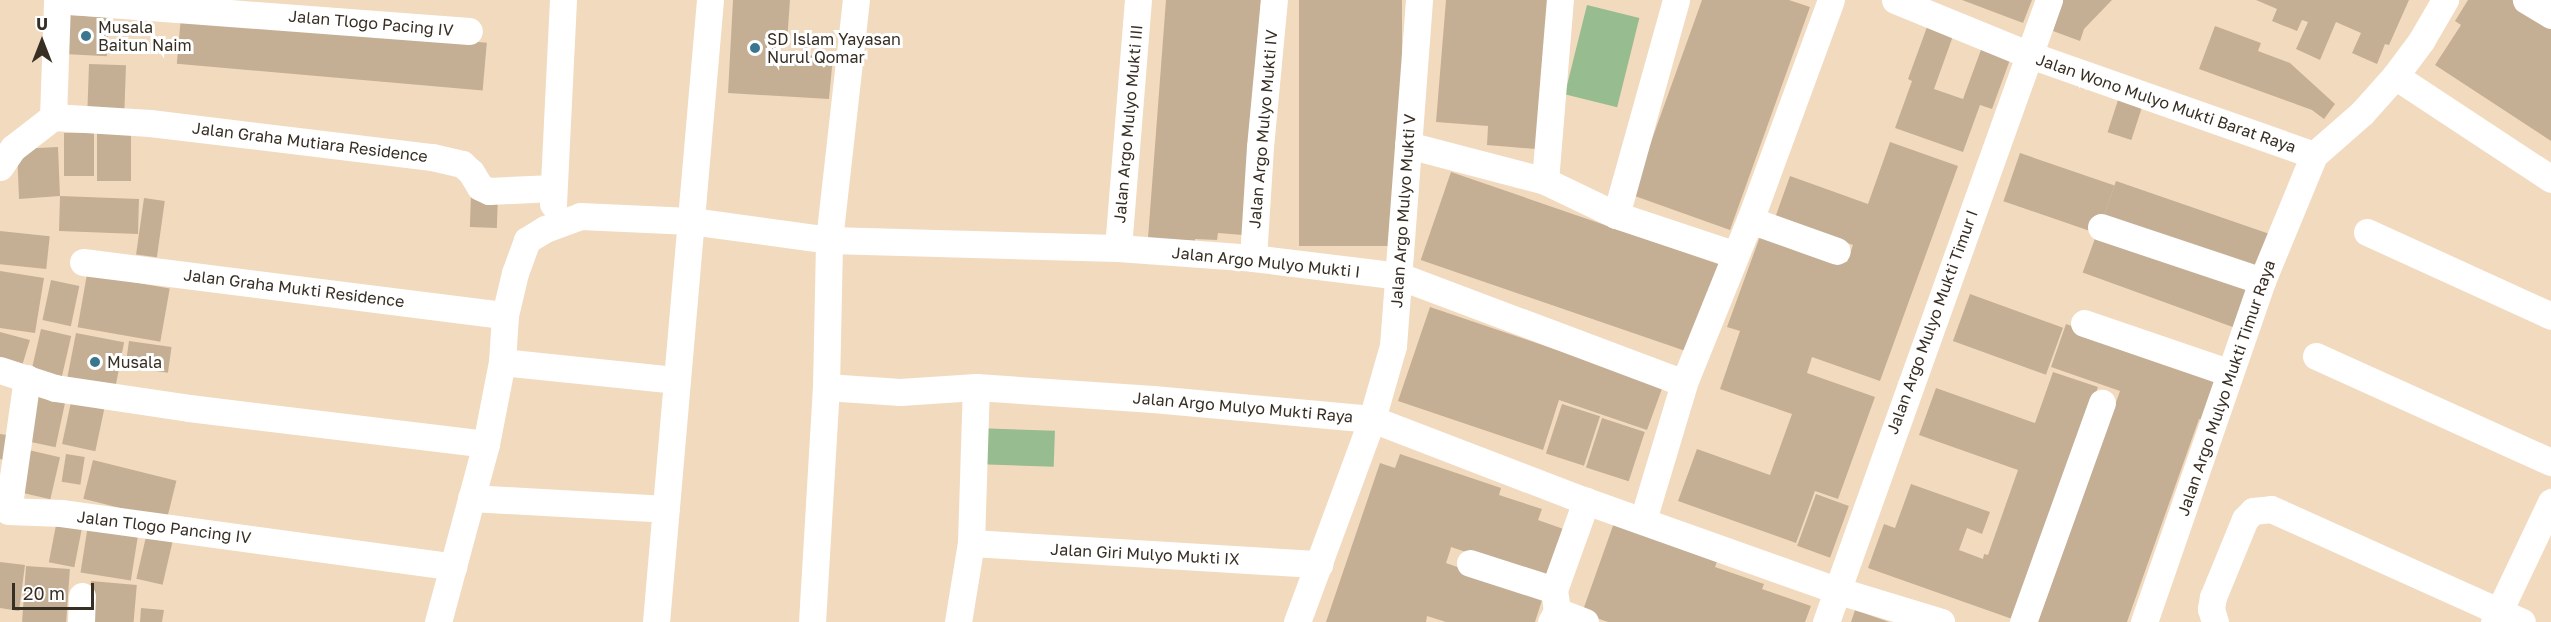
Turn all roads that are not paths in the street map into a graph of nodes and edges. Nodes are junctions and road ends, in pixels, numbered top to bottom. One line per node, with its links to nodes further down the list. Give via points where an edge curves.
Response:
1 (57, 0): 16 (street, Jalan Tlogo Pacing IV); 19 (street)
2 (563, 0): 19 (street, Jalan Graha Mutiara Residence, via 553,196 489,190 480,187 462,164 432,157 150,123)
3 (710, 0): 27 (street)
4 (856, 0): 30 (street)
5 (1138, 0): 31 (street, Jalan Argo Mulyo Mukti III)
6 (1274, 0): 34 (street, Jalan Argo Mulyo Mukti IV)
7 (1419, 0): 20 (street, Jalan Argo Mulyo Mukti V)
8 (1560, 0): 24 (street)
9 (1676, 0): 25 (street)
10 (1831, 0): 26 (street)
11 (1896, 0): 17 (street, Jalan Wono Mulyo Mukti Barat Raya)
12 (2049, 0): 17 (street, Jalan Argo Mulyo Mukti Timur I)
13 (2445, 0): 18 (street, Jalan Wono Mulyo Mukti Barat Raya)
14 (2526, 0): 15 (street)
15 (2551, 15)
16 (469, 31)
17 (2030, 55): 21 (street, Jalan Wono Mulyo Mukti Barat Raya); 63 (street, Jalan Argo Mulyo Mukti Timur I)
18 (2395, 76): 21 (street, Jalan Wono Mulyo Mukti Barat Raya, via 2362,114); 23 (street)
19 (53, 117): 22 (street, via 13,148)
20 (1408, 145): 24 (street); 36 (street, Jalan Argo Mulyo Mukti V)
21 (2314, 155): 37 (street, Jalan Argo Mulyo Mukti Timur Raya)
22 (0, 167)
23 (2551, 179)
24 (1545, 182): 25 (street)
25 (1616, 214): 33 (street)
26 (1750, 220): 32 (street); 33 (street)
27 (691, 221): 30 (street); 38 (street, via 580,216 545,229 527,240 514,273); 46 (street)
28 (2101, 227): 37 (street)
29 (2367, 232): 39 (street)
30 (829, 240): 31 (street, Jalan Argo Mulyo Mukti I); 48 (street)
31 (1118, 248): 34 (street, Jalan Argo Mulyo Mukti I)
32 (1837, 251)
33 (1736, 255): 47 (street)
34 (1253, 258): 36 (street, Jalan Argo Mulyo Mukti I)
35 (82, 262): 38 (street, Jalan Graha Mukti Residence)
36 (1399, 276): 47 (street, Jalan Argo Mulyo Mukti I); 51 (street, Jalan Argo Mulyo Mukti V, via 1393,346)
37 (2262, 281): 44 (street, Jalan Argo Mulyo Mukti Timur Raya)
38 (506, 315): 42 (street)
39 (2551, 316)
40 (2084, 323): 44 (street)
41 (2316, 356): 53 (street)
42 (502, 362): 46 (street); 52 (street)
43 (0, 370): 45 (street)
44 (2230, 373): 75 (street, Jalan Argo Mulyo Mukti Timur Raya)
45 (27, 378): 52 (street, via 55,388 189,408); 62 (street, Jalan Tlogo Pancing IV, via 8,511 84,516)
46 (677, 380): 57 (street)
47 (1684, 383): 58 (street)
48 (826, 387): 49 (street, Jalan Argo Mulyo Mukti Raya, via 900,392); 68 (street)
49 (976, 387): 51 (street, Jalan Argo Mulyo Mukti Raya); 59 (street)
50 (2102, 403): 74 (street)
51 (1372, 418): 55 (street, Jalan Argo Mulyo Mukti Raya); 61 (street, Jalan Argo Mulyo Mukti V)
52 (486, 444): 54 (street)
53 (2551, 462)
54 (471, 498): 57 (street); 62 (street)
55 (1586, 501): 58 (street, Jalan Argo Mulyo Mukti Raya); 64 (street)
56 (2551, 502): 65 (street)
57 (666, 509): 67 (street)
58 (1643, 520): 63 (street)
59 (971, 543): 61 (street, Jalan Giri Mulyo Mukti IX); 69 (street)
60 (1470, 563): 64 (street)
61 (1319, 564): 70 (street, Jalan Argo Mulyo Mukti V)
62 (453, 567): 66 (street)
63 (1836, 590): 72 (street, Jalan Argo Mulyo Mukti Timur I); 73 (street)
64 (1554, 608): 71 (street)
65 (2505, 619): 76 (street, via 2271,509 2253,512 2245,519 2213,597)
66 (438, 622)
67 (656, 622)
68 (812, 622)
69 (958, 622)
70 (1297, 622)
71 (1585, 622)
72 (1826, 622)
73 (1941, 622)
74 (2023, 622)
75 (2144, 622)
76 (2215, 622)

